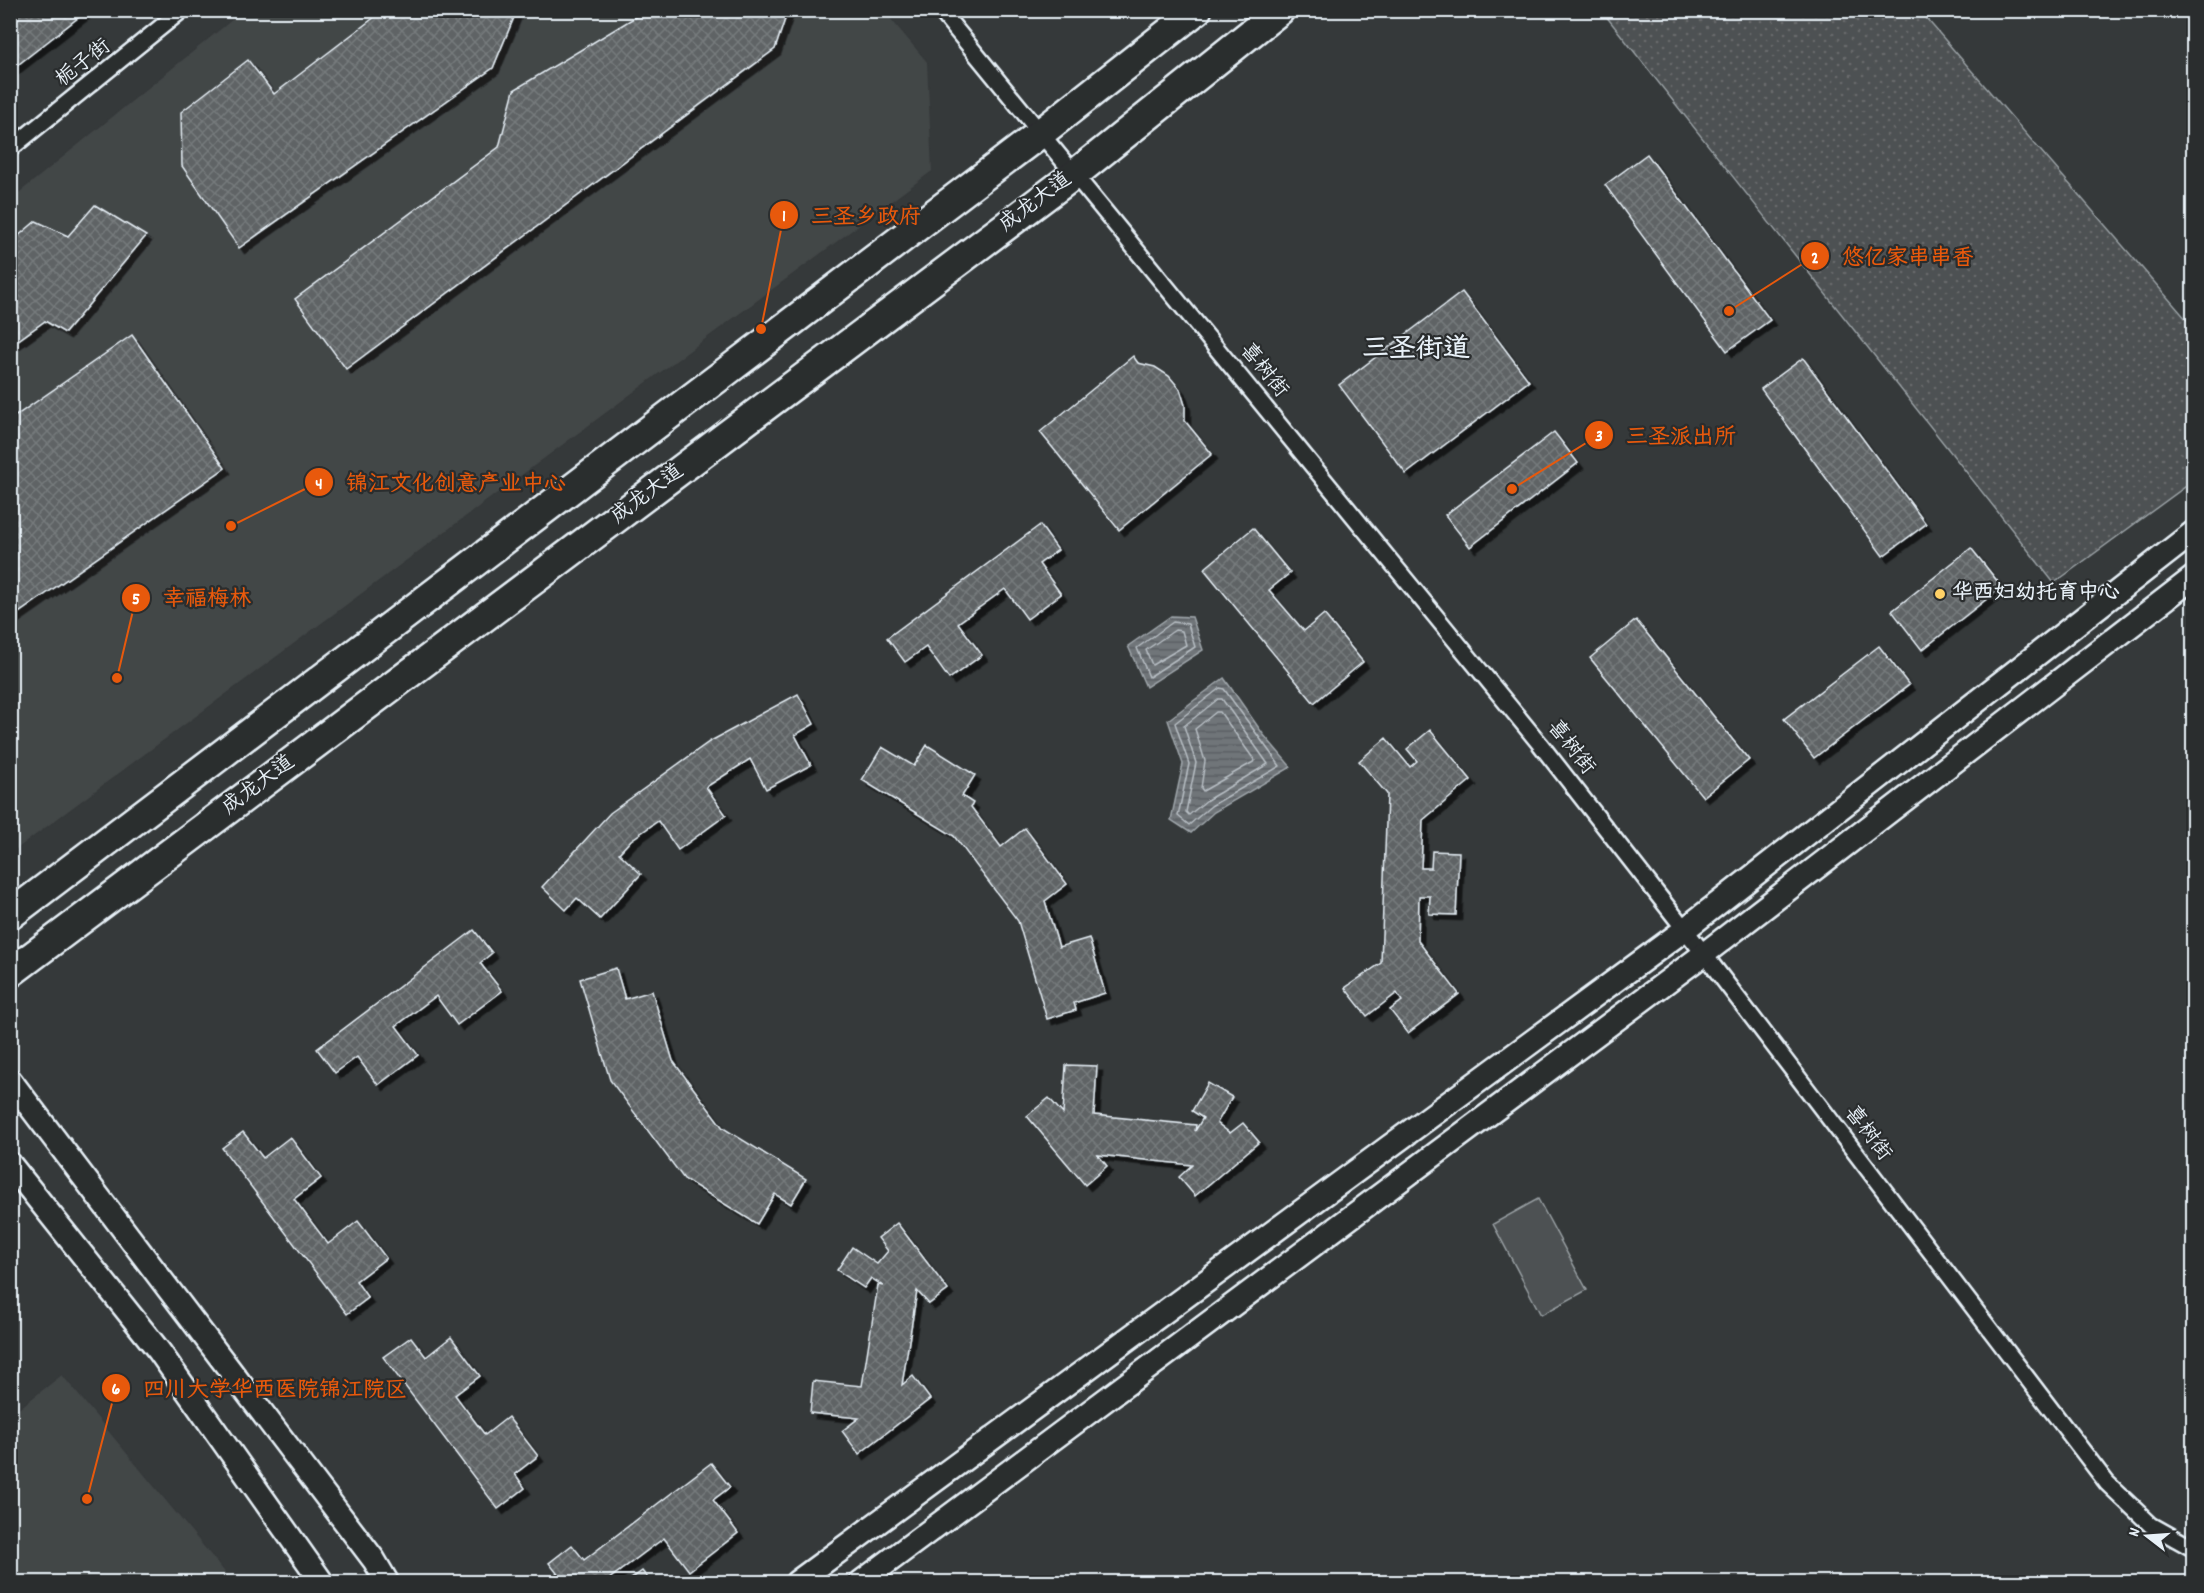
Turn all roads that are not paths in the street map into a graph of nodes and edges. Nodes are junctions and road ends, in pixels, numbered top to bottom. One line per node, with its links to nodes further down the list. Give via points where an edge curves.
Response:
1 (182, 10): 6 (street, 栀子街)
2 (940, 10): 5 (street, 喜树街)
3 (1197, 10): 5 (highway)
4 (1280, 10): 7 (highway, 成龙大道)
5 (1042, 132): 7 (street, 喜树街); 10 (highway)
6 (10, 149)
7 (1075, 174): 11 (street, 喜树街, via 1540,744); 13 (highway, 成龙大道)
8 (2193, 532): 11 (street)
9 (2193, 577): 12 (street)
10 (10, 915)
11 (1684, 930): 12 (street, 喜树街); 19 (street)
12 (1704, 954): 16 (street, 喜树街, via 2107,1483 2151,1525); 20 (street)
13 (10, 973)
14 (10, 1080): 18 (street, via 229,1366)
15 (10, 1164): 17 (street, via 159,1351)
16 (2193, 1549)
17 (322, 1582)
18 (387, 1582)
19 (797, 1582)
20 (861, 1582)

